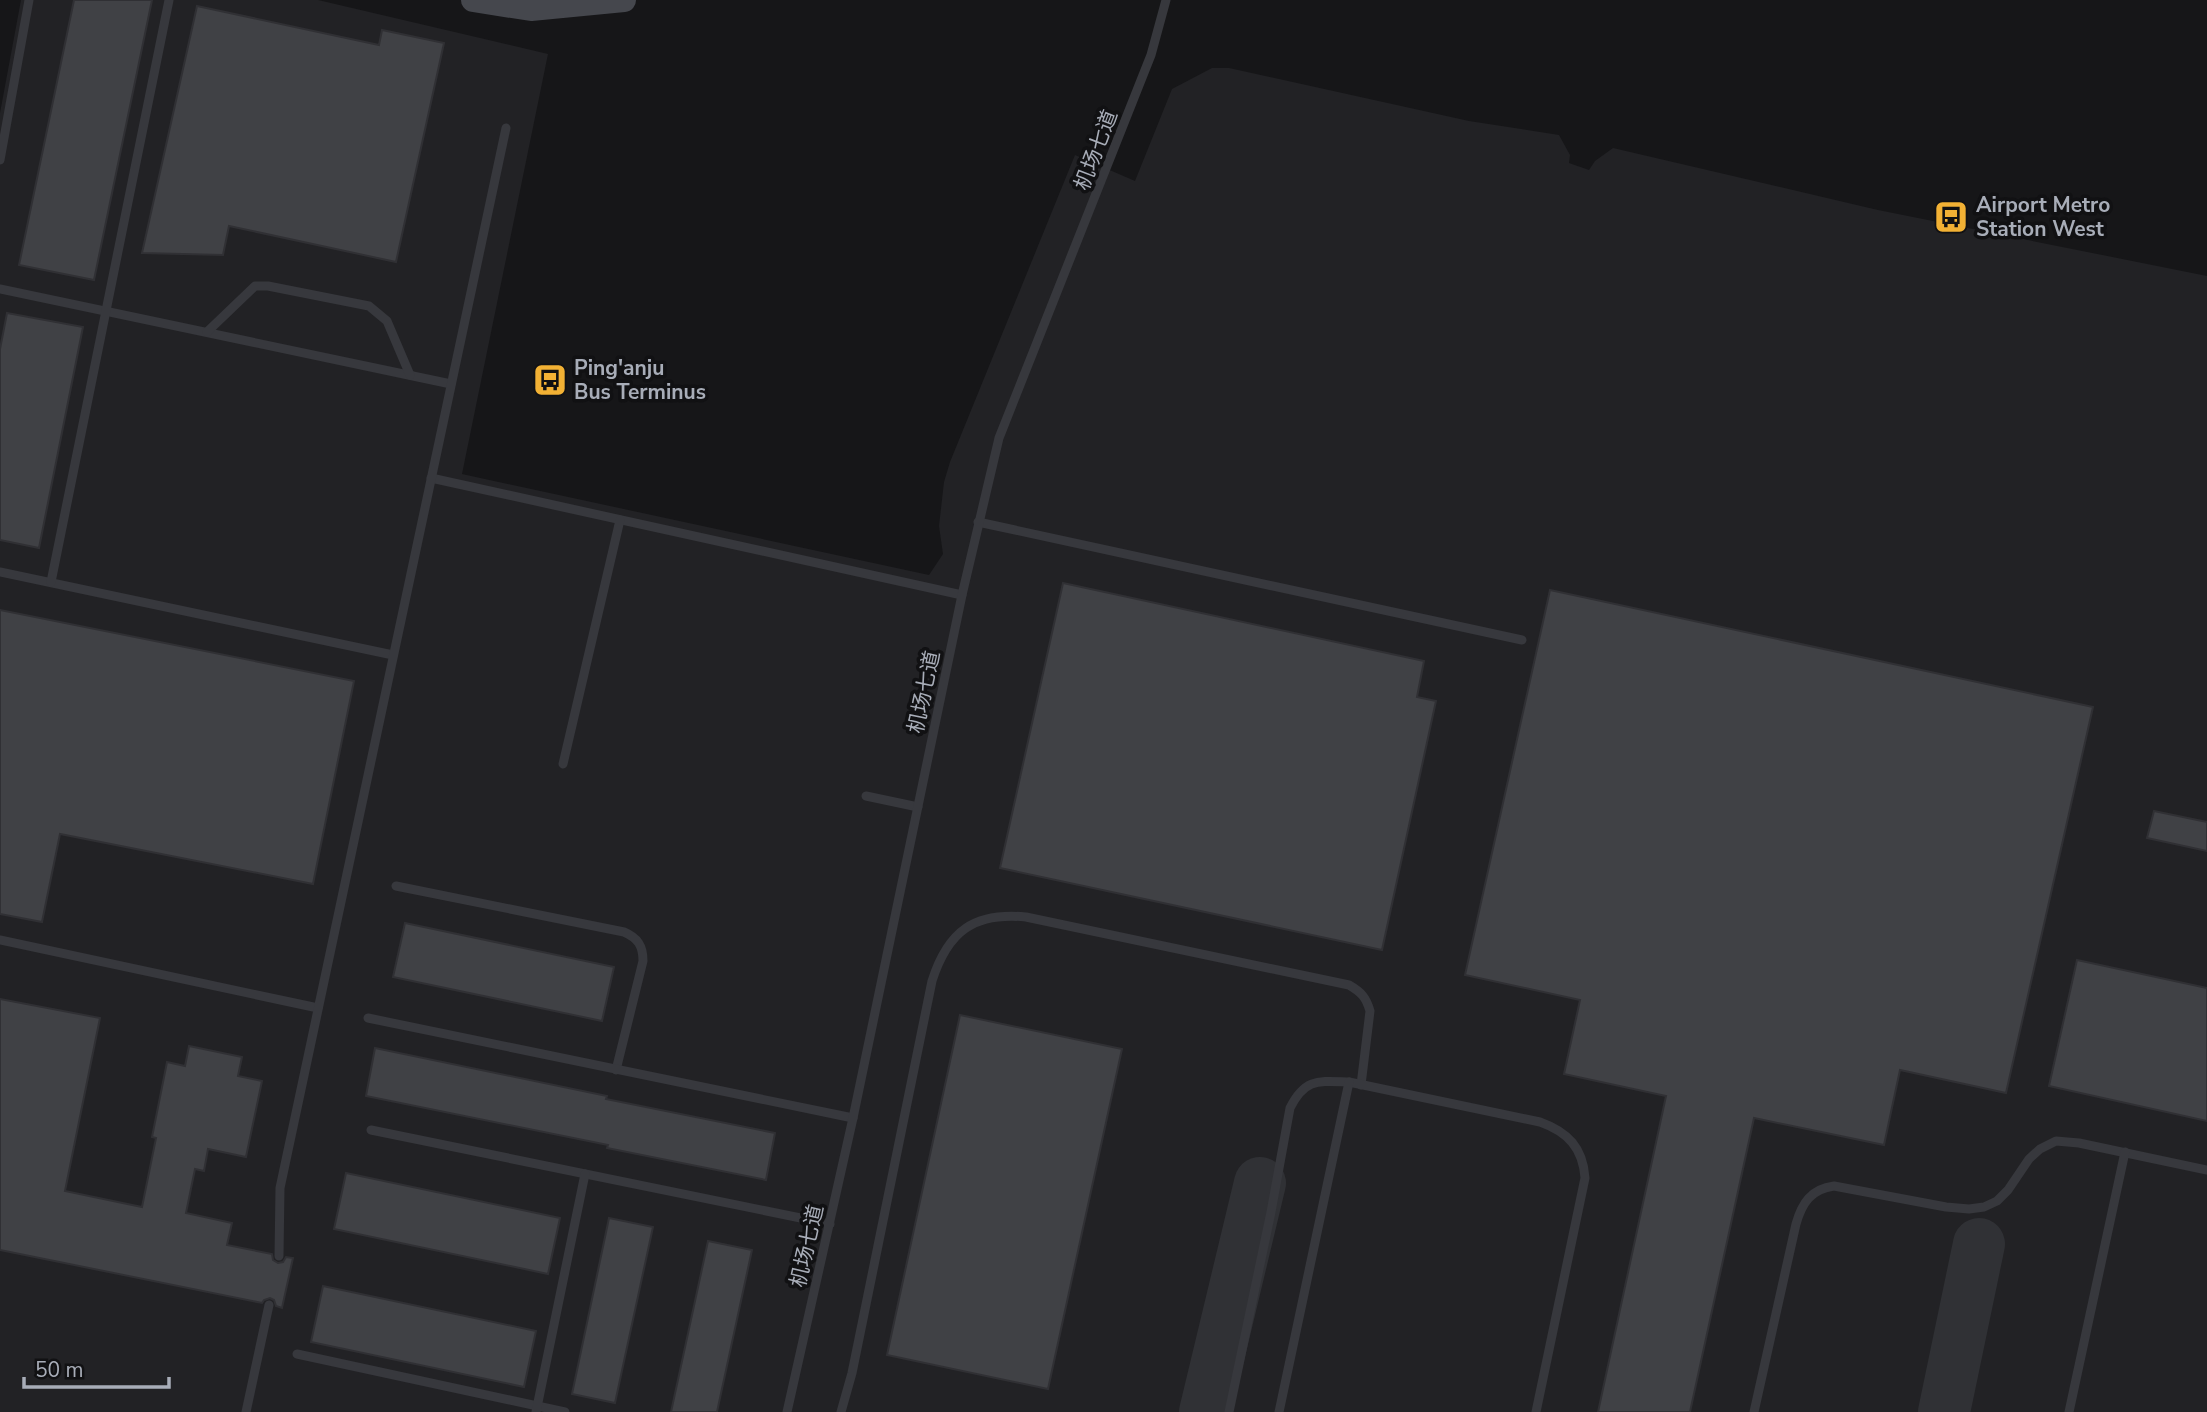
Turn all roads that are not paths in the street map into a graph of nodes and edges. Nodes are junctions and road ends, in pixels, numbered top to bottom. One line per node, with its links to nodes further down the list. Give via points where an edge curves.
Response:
1 (29, 0): 7 (lane)
2 (169, 0): 9 (lane)
3 (472, 0): 4 (main road, via 531,9)
4 (624, 0)
5 (1166, 0): 15 (lane, 机场七道, via 1152,55 999,439)
6 (506, 128): 12 (lane)
7 (0, 160)
8 (0, 289): 9 (lane)
9 (106, 311): 10 (lane); 17 (lane)
10 (207, 332): 11 (lane); 11 (lane, via 255,286 369,306 387,321)
11 (410, 375): 12 (lane)
12 (451, 384): 13 (lane)
13 (431, 478): 14 (lane); 20 (lane)
14 (620, 520): 18 (lane); 21 (lane)
15 (978, 522): 18 (lane, 机场七道); 19 (lane)
16 (0, 572): 17 (lane)
17 (51, 582): 20 (lane)
18 (962, 595): 23 (lane, 机场七道)
19 (1522, 640)
20 (393, 655): 26 (lane)
21 (564, 764)
22 (866, 796): 23 (lane)
23 (918, 807): 31 (lane, 机场七道)
24 (396, 886): 28 (lane, via 633,936 643,947 643,961)
25 (0, 940): 26 (lane)
26 (318, 1008): 37 (lane, via 280,1188)
27 (368, 1018): 28 (lane)
28 (616, 1070): 31 (lane)
29 (1349, 1082): 30 (lane); 45 (lane, via 1309,1084 1290,1108); 46 (lane)
30 (1361, 1085): 44 (lane, via 1370,1011 1367,999 1349,985 1026,917 989,917 958,934 937,964 932,981); 47 (lane, via 1540,1122 1575,1144 1585,1178)
31 (853, 1118): 36 (lane, 机场七道)
32 (371, 1130): 35 (lane)
33 (2125, 1152): 34 (lane); 48 (lane, via 2056,1141 2029,1159 1997,1201 1969,1209 1834,1186 1817,1190 1803,1203 1796,1224); 49 (lane)
34 (2207, 1170)
35 (585, 1174): 36 (lane); 40 (lane)
36 (830, 1224): 43 (lane, 机场七道)
37 (279, 1256)
38 (269, 1305): 41 (lane)
39 (297, 1354): 40 (lane)
40 (537, 1409): 42 (lane)
41 (246, 1412)
42 (565, 1412)
43 (787, 1412)
44 (841, 1412)
45 (1229, 1412)
46 (1279, 1412)
47 (1536, 1412)
48 (1754, 1412)
49 (2069, 1412)

